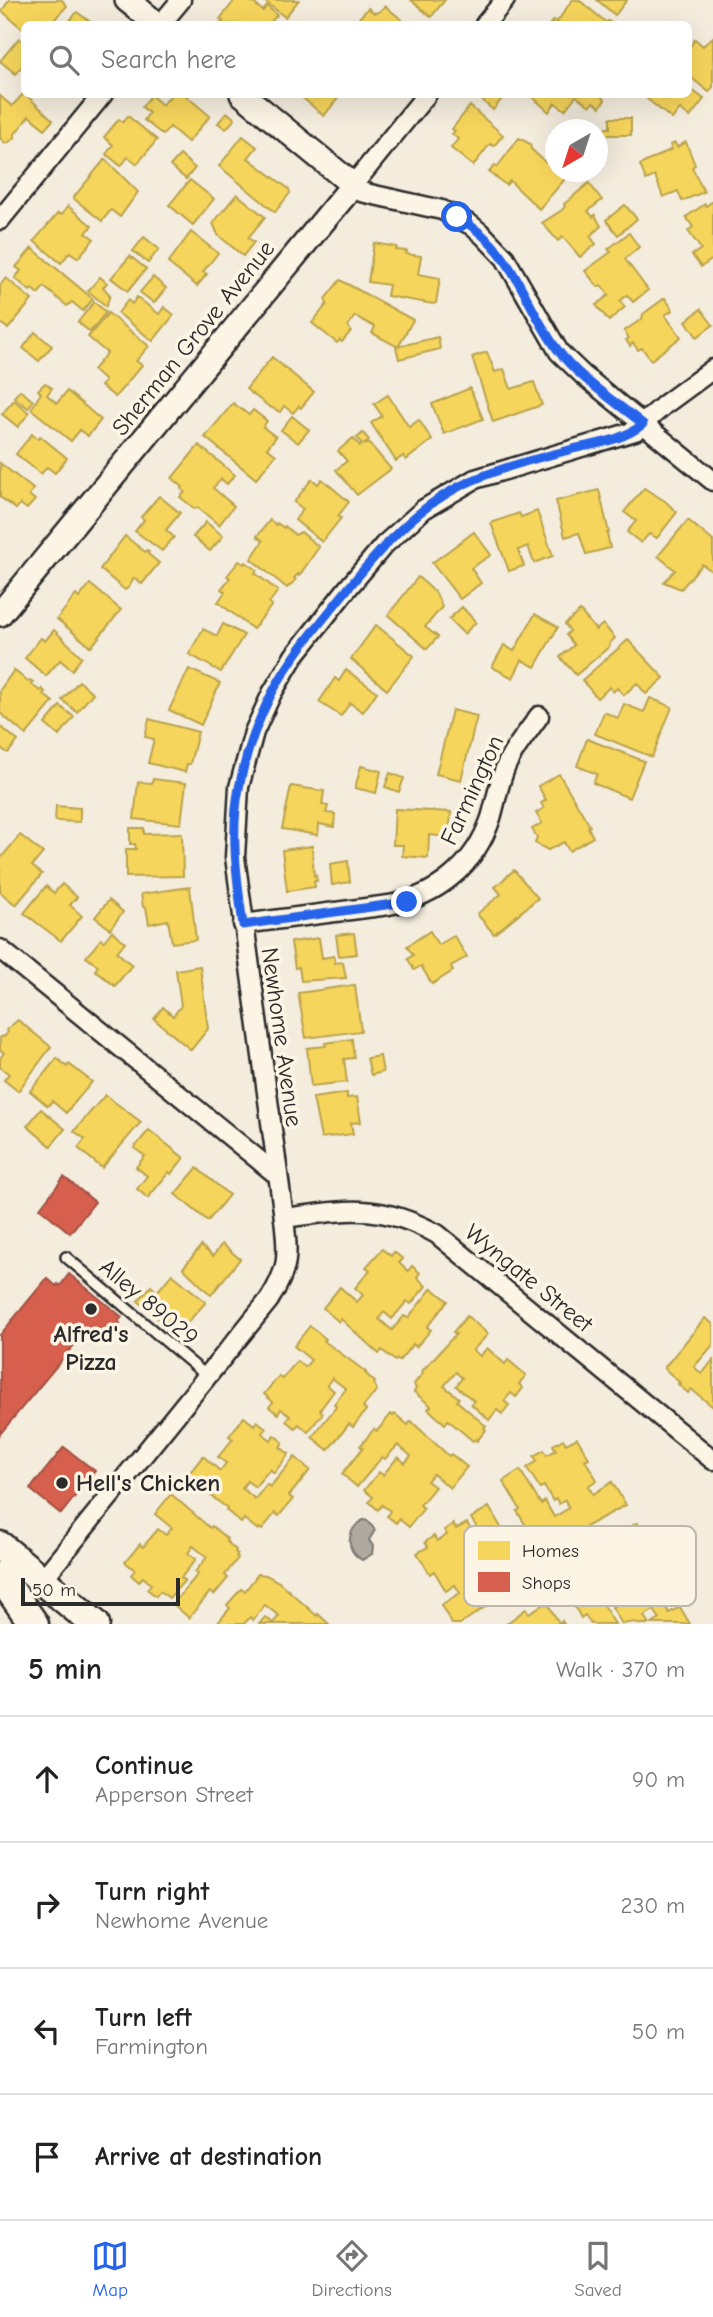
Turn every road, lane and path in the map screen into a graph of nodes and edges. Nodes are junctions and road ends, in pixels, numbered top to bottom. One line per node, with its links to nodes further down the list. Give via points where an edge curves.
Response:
1 (127, 0): 4 (street)
2 (181, 0): 5 (street)
3 (505, 0): 6 (street)
4 (155, 21)
5 (162, 21)
6 (488, 21)
7 (100, 98): 11 (street)
8 (247, 98): 10 (street)
9 (424, 98): 10 (street, Sherman Grove Avenue)
10 (353, 185): 13 (street, via 361,192 442,210 471,225 505,258 559,352); 15 (street, Sherman Grove Avenue)
11 (0, 220)
12 (713, 369): 13 (street, Newhome Avenue)
13 (643, 424): 14 (street); 17 (street, Newhome Avenue, via 611,440 475,478 424,509 384,545 340,598 294,656 254,733 235,822)
14 (713, 481)
15 (0, 614)
16 (539, 716): 17 (street, Farmington, via 506,765 486,830 474,852 436,889 407,902)
17 (243, 925): 19 (street, Newhome Avenue)
18 (0, 949): 19 (street)
19 (276, 1174): 20 (street, Newhome Avenue)
20 (284, 1219): 22 (street, Newhome Avenue, via 288,1258 278,1287); 23 (street, Wyngate Street, via 377,1211 437,1234)
21 (66, 1257): 22 (lane, Alley 89029)
22 (208, 1377): 26 (street, Newhome Avenue)
23 (713, 1460)
24 (0, 1546): 26 (main road)
25 (0, 1576): 28 (main road)
26 (42, 1580): 27 (main road)
27 (91, 1622)
28 (34, 1624)

